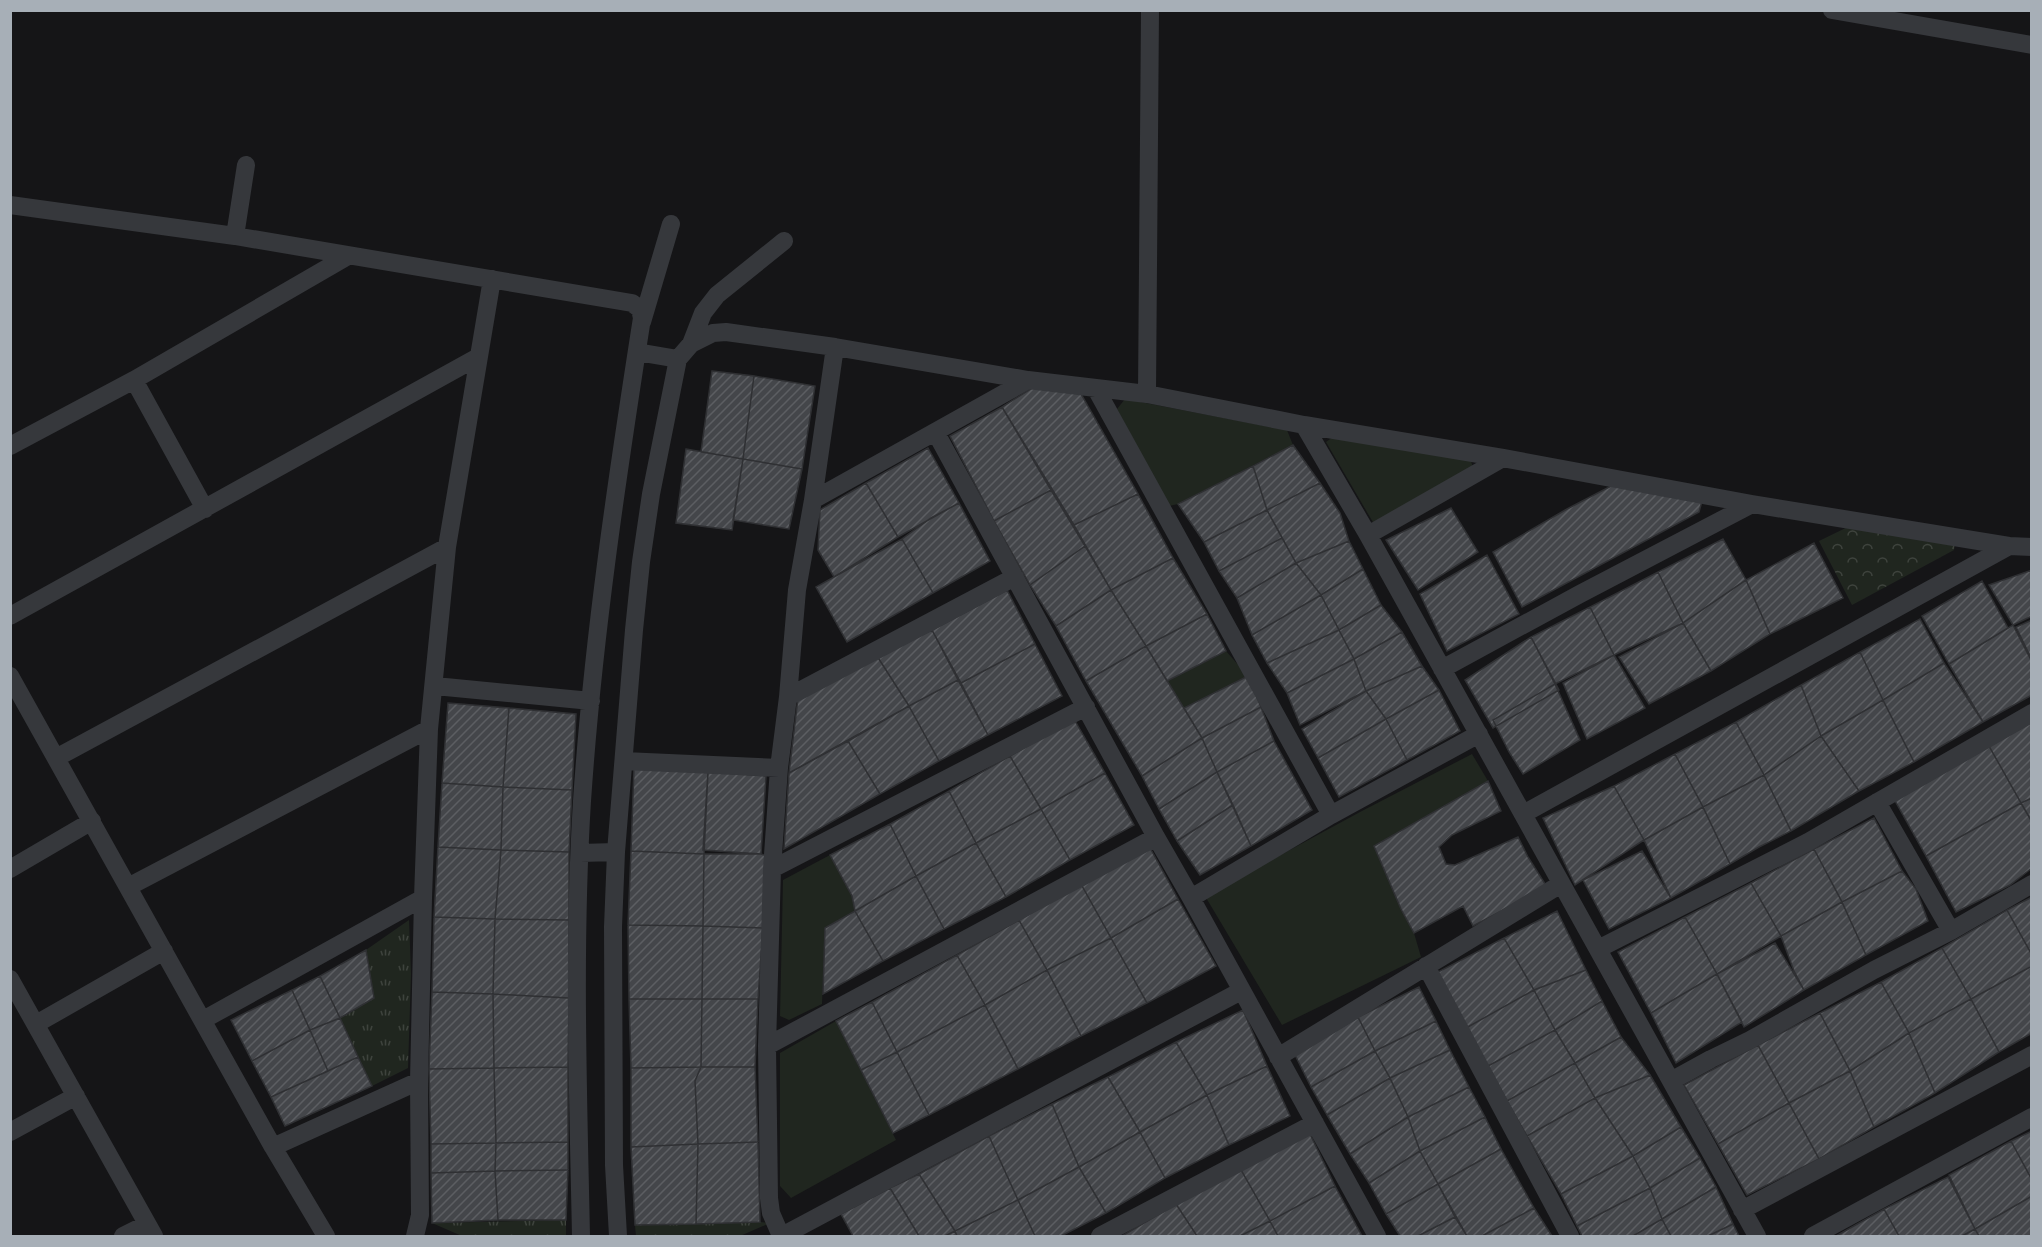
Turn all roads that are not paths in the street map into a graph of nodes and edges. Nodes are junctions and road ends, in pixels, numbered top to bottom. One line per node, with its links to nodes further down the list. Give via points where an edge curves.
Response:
1 (1150, 10): 20 (street)
2 (1832, 10): 3 (street)
3 (2031, 45)
4 (246, 165): 7 (street)
5 (10, 205): 7 (street)
6 (671, 224): 11 (street)
7 (235, 236): 9 (street)
8 (784, 242): 12 (street, via 717,295 703,313)
9 (348, 256): 10 (street); 17 (street)
10 (492, 279): 11 (street, via 632,303 640,309); 15 (street)
11 (642, 322): 14 (street)
12 (691, 344): 13 (street, via 713,333 726,332); 16 (street)
13 (835, 347): 18 (street); 25 (street)
14 (637, 352): 16 (street); 38 (street, via 609,538)
15 (478, 357): 27 (street); 30 (street)
16 (678, 359): 44 (street, via 641,562)
17 (134, 380): 23 (street); 27 (street)
18 (1028, 380): 19 (street); 22 (street)
19 (1096, 389): 20 (street); 48 (street)
20 (1147, 394): 21 (street)
21 (1304, 425): 24 (street); 28 (street)
22 (936, 433): 25 (street); 32 (street)
23 (10, 446)
24 (1503, 458): 26 (street); 28 (street)
25 (813, 500): 37 (street, via 797,590)
26 (1752, 504): 29 (street); 34 (street)
27 (205, 509): 33 (street)
28 (1368, 535): 34 (street)
29 (2009, 546): 31 (street); 47 (street)
30 (447, 547): 36 (street); 43 (street)
31 (2031, 547)
32 (1015, 577): 37 (street); 39 (street)
33 (10, 616)
34 (1442, 669): 42 (street)
35 (10, 676): 43 (street)
36 (435, 686): 38 (street); 41 (street)
37 (788, 697): 45 (street)
38 (591, 701): 52 (street)
39 (1086, 706): 50 (street); 54 (street)
40 (2031, 713): 46 (street)
41 (429, 729): 57 (street); 58 (street)
42 (1479, 734): 47 (street); 48 (street)
43 (56, 758): 49 (street)
44 (624, 761): 45 (street); 51 (street)
45 (778, 768): 54 (street)
46 (1877, 802): 60 (street); 61 (street, via 1808,842)
47 (1523, 814): 55 (street)
48 (1331, 815): 59 (street)
49 (92, 821): 53 (street); 57 (street)
50 (1156, 837): 59 (street); 68 (street)
51 (616, 852): 52 (street); 84 (street, via 612,1014)
52 (580, 853): 83 (street, via 577,1020)
53 (10, 869)
54 (772, 869): 68 (street)
55 (1562, 884): 61 (street); 63 (street)
56 (2031, 884): 60 (street)
57 (128, 887): 62 (street)
58 (423, 898): 66 (street); 71 (street)
59 (1191, 898): 65 (street)
60 (1951, 931): 72 (street)
61 (1598, 949): 72 (street)
62 (164, 951): 66 (street); 67 (street)
63 (1426, 966): 70 (street); 88 (street)
64 (10, 979): 67 (street)
65 (1241, 991): 70 (street); 85 (street)
66 (202, 1020): 77 (street)
67 (36, 1024): 73 (street)
68 (767, 1046): 85 (street, via 769,1198)
69 (2031, 1055): 78 (street)
70 (1278, 1057): 75 (street)
71 (419, 1081): 77 (street); 82 (street, via 420,1215)
72 (1671, 1081): 78 (street)
73 (76, 1096): 76 (street); 79 (street)
74 (2031, 1117): 90 (street)
75 (1315, 1123): 86 (street); 87 (street)
76 (10, 1132)
77 (273, 1147): 81 (street)
78 (1742, 1210): 89 (street)
79 (151, 1230): 80 (street)
80 (123, 1236)
81 (326, 1236)
82 (415, 1236)
83 (581, 1236)
84 (618, 1236)
85 (782, 1236)
86 (1100, 1236)
87 (1377, 1236)
88 (1570, 1236)
89 (1756, 1236)
90 (1813, 1236)

